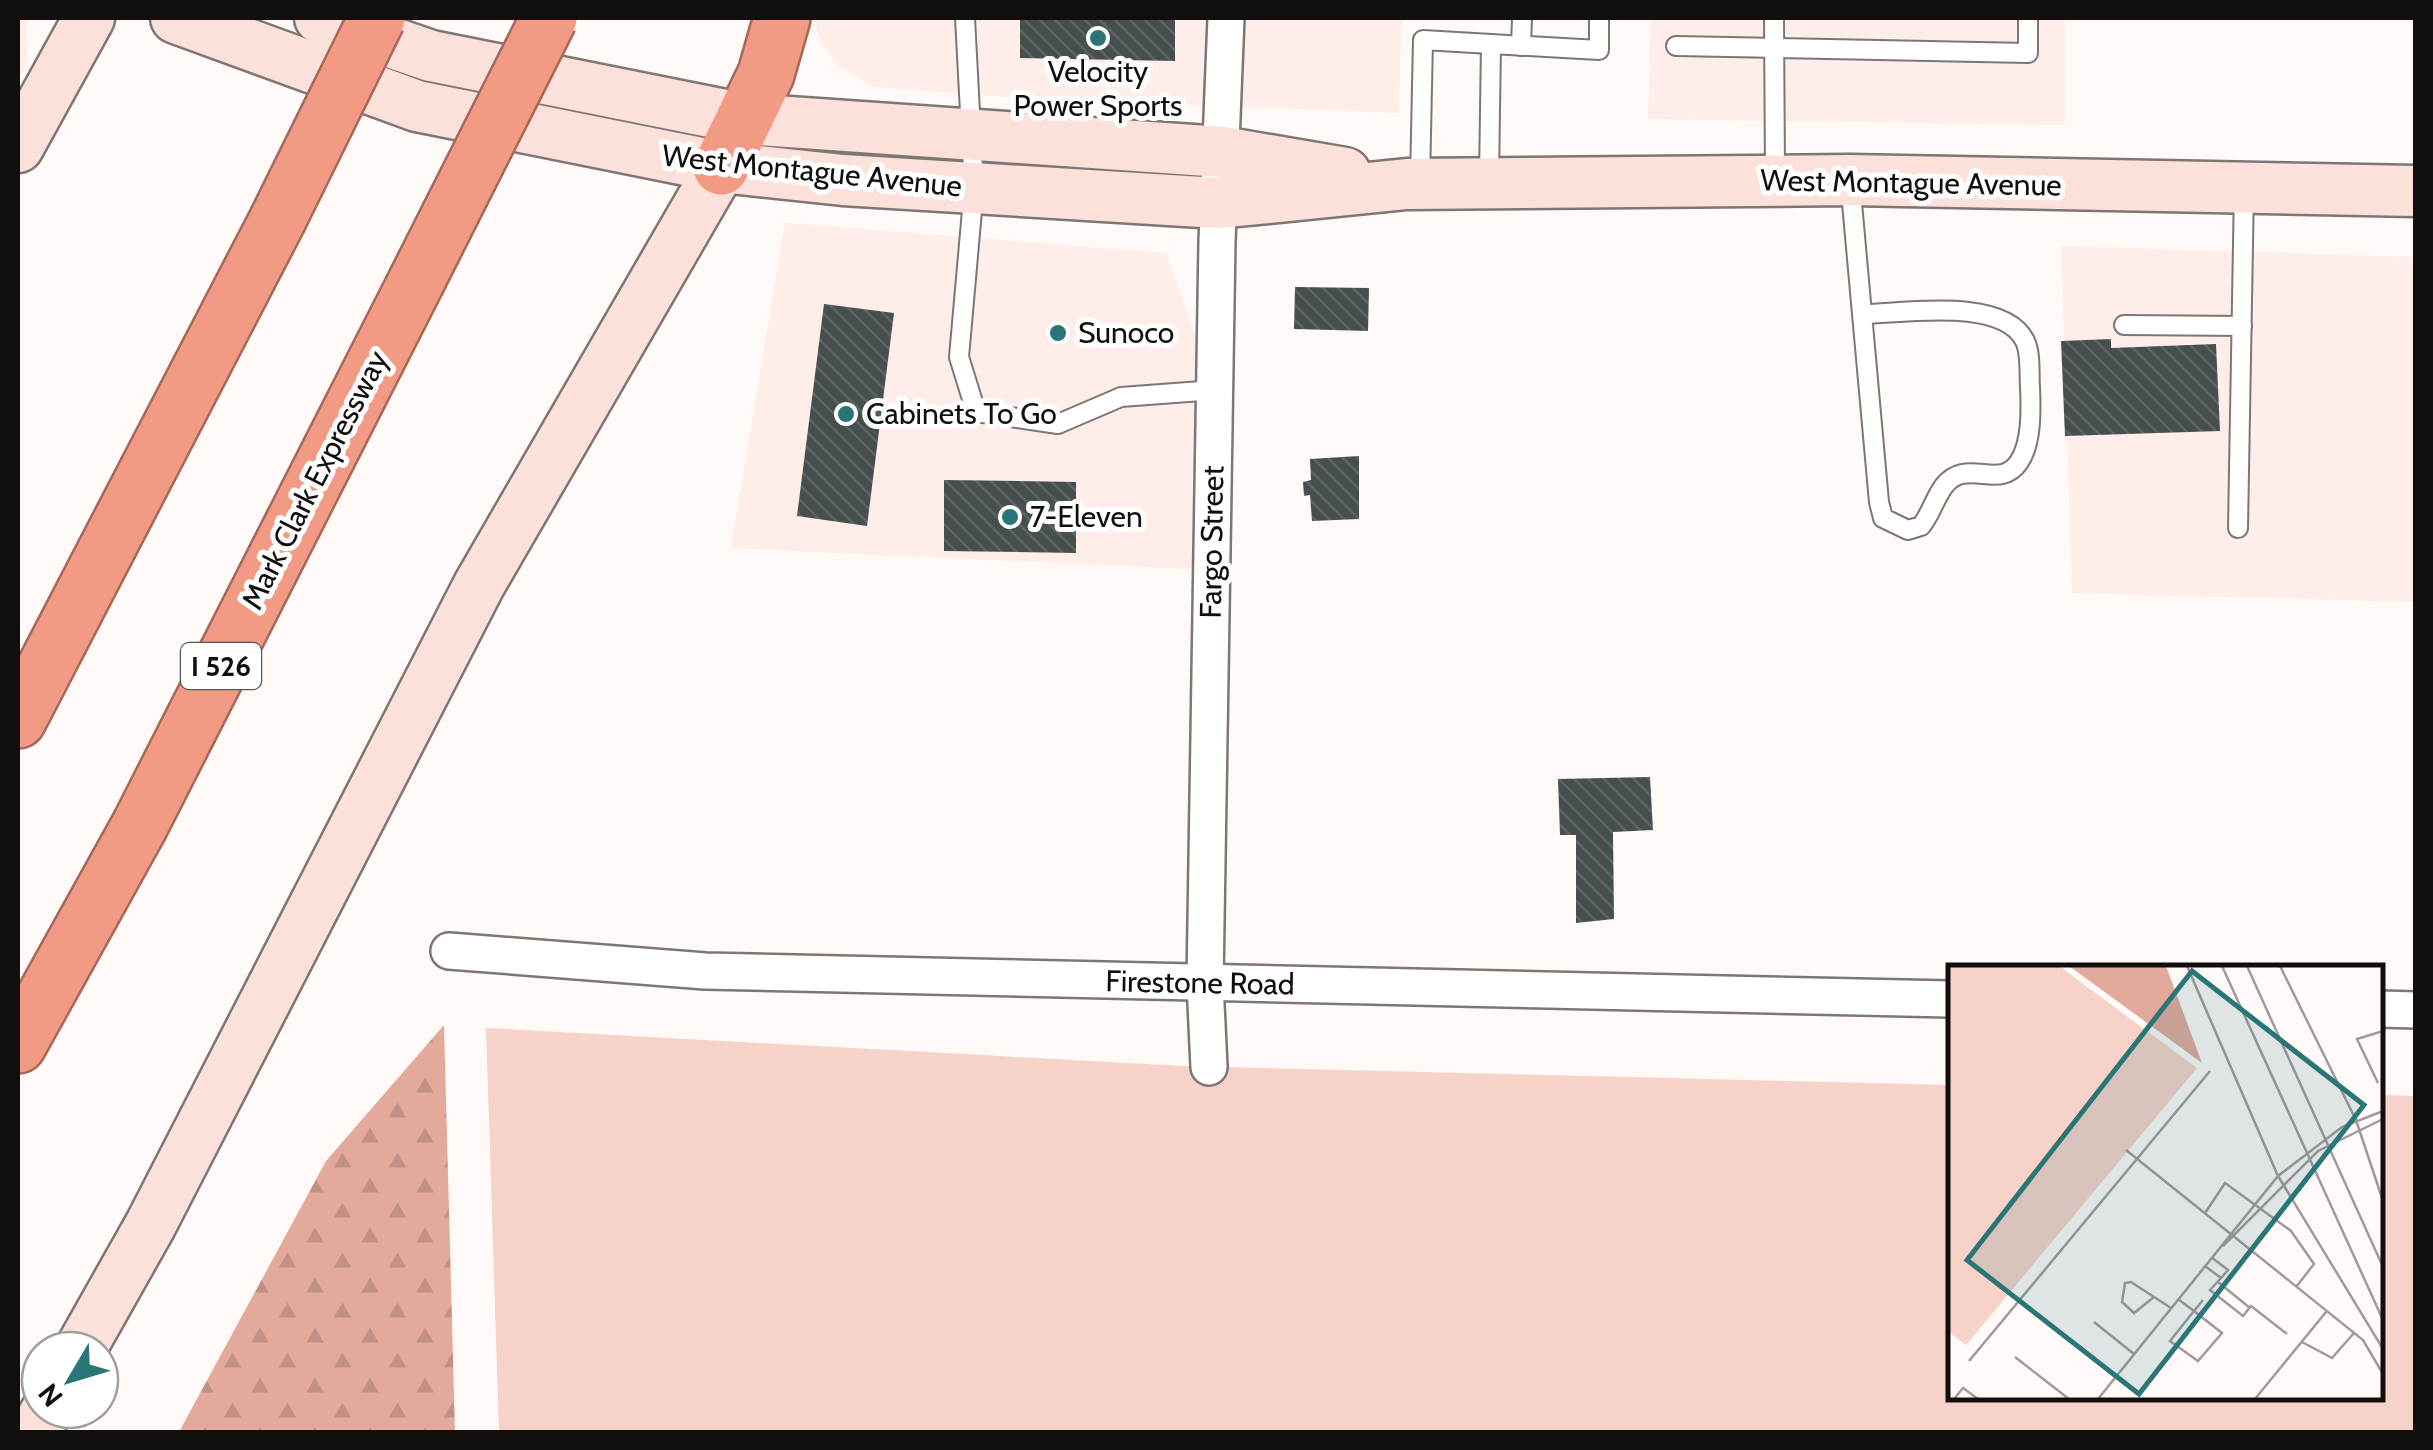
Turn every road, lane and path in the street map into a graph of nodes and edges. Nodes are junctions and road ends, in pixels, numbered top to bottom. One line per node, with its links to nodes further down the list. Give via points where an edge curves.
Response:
1 (89, 18): 19 (main road)
2 (176, 18): 18 (main road, West Montague Avenue, via 418,106)
3 (320, 18): 18 (main road, West Montague Avenue)
4 (378, 18): 34 (highway, bridge)
5 (550, 18): 40 (highway, Mark Clark Expressway / I 526, bridge, via 140,824)
6 (782, 18): 18 (highway, via 766,74)
7 (966, 18): 17 (lane)
8 (1226, 18): 20 (street, Fargo Street)
9 (1522, 18): 14 (lane)
10 (1600, 18): 14 (lane, via 1599,50)
11 (1774, 18): 16 (lane)
12 (2028, 18): 16 (lane, via 2028,53)
13 (1492, 44): 14 (lane); 23 (lane, via 1423,40); 24 (lane)
14 (1521, 46)
15 (1676, 46): 16 (lane)
16 (1774, 49): 22 (lane)
17 (974, 137): 18 (main road, West Montague Avenue); 20 (main road, West Montague Avenue); 25 (lane)
18 (733, 143): 25 (main road, West Montague Avenue); 42 (main road, via 479,585)
19 (18, 146)
20 (1222, 152): 23 (main road, West Montague Avenue); 28 (street, Fargo Street)
21 (1850, 180): 22 (main road, West Montague Avenue); 26 (main road, West Montague Avenue); 29 (lane)
22 (1774, 181): 24 (main road, West Montague Avenue)
23 (1414, 184): 24 (main road, West Montague Avenue); 28 (main road, West Montague Avenue)
24 (1489, 184)
25 (974, 188): 28 (main road, West Montague Avenue); 32 (lane, via 959,356 976,412 1058,424 1122,397)
26 (2244, 188): 27 (main road, West Montague Avenue); 31 (lane)
27 (2416, 191)
28 (1218, 202): 32 (street, Fargo Street)
29 (1864, 314): 29 (lane, via 1879,502 1883,518 1908,530 1929,517 1942,486 1960,474 2002,476 2018,464 2026,448 2028,354 2014,328 1987,313)
30 (2124, 325): 31 (lane)
31 (2242, 326): 33 (lane)
32 (1215, 390): 36 (street, Fargo Street)
33 (2238, 528)
34 (18, 720)
35 (449, 951): 36 (street, Firestone Road, via 706,971)
36 (1205, 983): 37 (street, Firestone Road); 41 (street, Fargo Street)
37 (1948, 999)
38 (2383, 1009): 39 (street)
39 (2416, 1010)
40 (18, 1045)
41 (1210, 1067)
42 (91, 1330)

